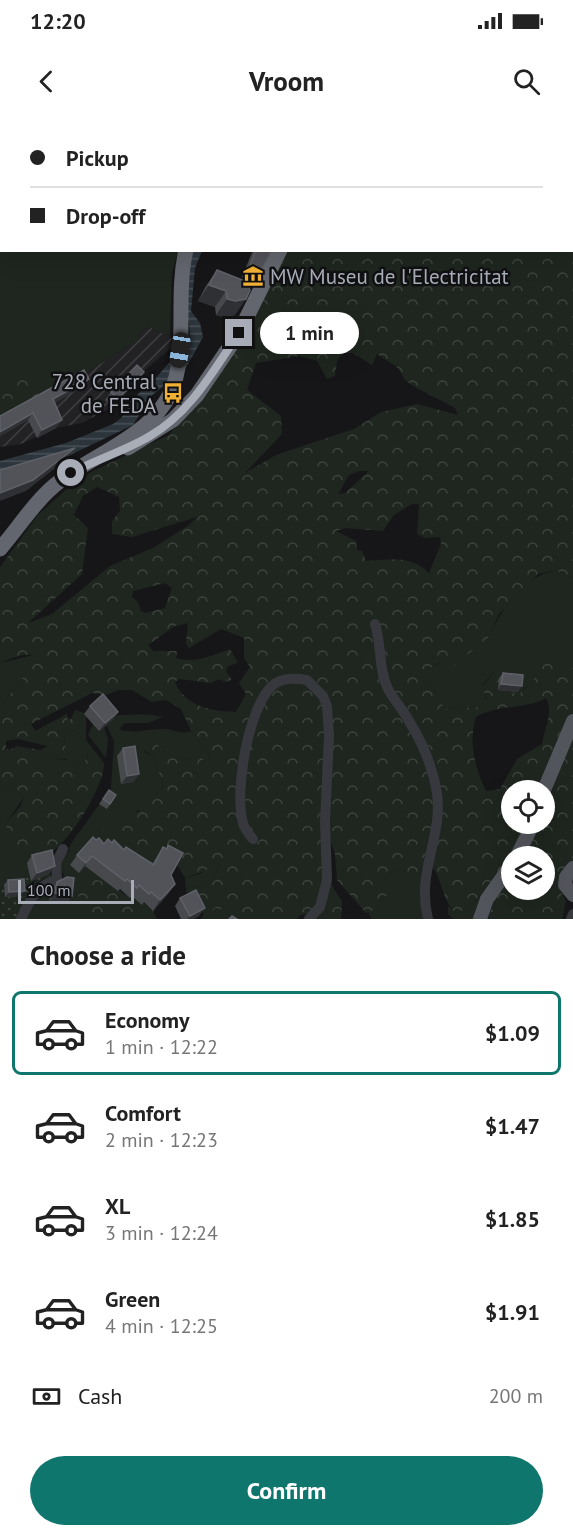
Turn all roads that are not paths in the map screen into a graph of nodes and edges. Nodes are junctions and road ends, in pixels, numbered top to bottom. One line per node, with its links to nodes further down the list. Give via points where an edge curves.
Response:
1 (186, 252): 3 (highway, via 180,281 178,380 146,424)
2 (279, 252): 3 (highway, via 239,333 187,408 152,435)
3 (77, 470): 4 (highway, via 49,490)
4 (3, 546): 5 (highway)
5 (0, 557)
6 (375, 624): 17 (street, via 388,690 426,754 436,790 438,824 424,882)
7 (573, 722): 8 (main road)
8 (548, 780)
9 (253, 839): 16 (street, via 243,825 241,789 255,719 272,685 286,679 307,680 327,706 329,735 327,880 320,907)
10 (63, 849): 15 (street, via 56,864 57,879 37,890)
11 (573, 868): 13 (main road, via 566,881)
12 (501, 879): 18 (main road, via 487,899)
13 (573, 895)
14 (573, 914): 19 (street)
15 (21, 919)
16 (309, 919)
17 (428, 919)
18 (480, 919)
19 (571, 919)

